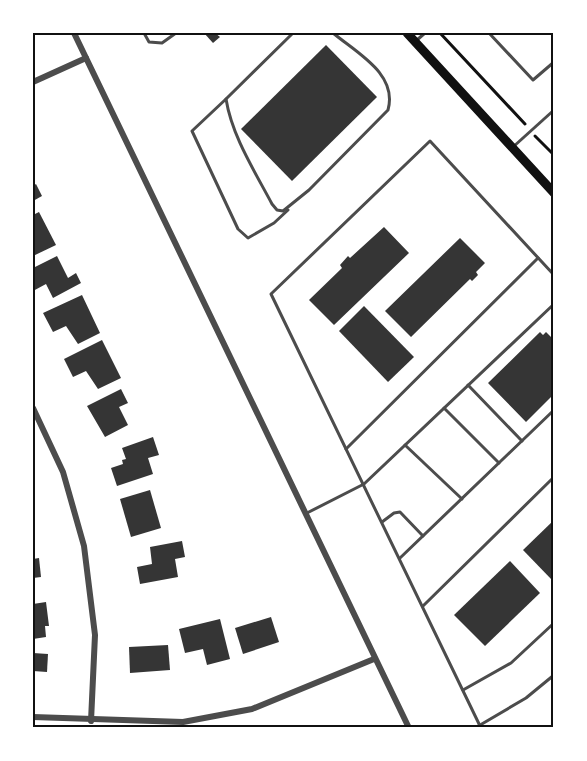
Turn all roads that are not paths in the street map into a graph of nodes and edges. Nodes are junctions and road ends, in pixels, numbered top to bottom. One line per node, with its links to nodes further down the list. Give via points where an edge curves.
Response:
1 (74, 33): 10 (street)
2 (144, 33): 3 (lane, via 149,42 162,43)
3 (176, 33)
4 (293, 33): 13 (lane)
5 (333, 33): 17 (lane, via 383,77 391,98 388,110)
6 (407, 33): 9 (main road)
7 (425, 33): 9 (lane)
8 (489, 33): 11 (lane, via 533,80)
9 (415, 42): 15 (main road)
10 (86, 58): 12 (street); 32 (street)
11 (554, 62)
12 (33, 82)
13 (226, 99): 17 (lane, via 228,114 272,204 283,211); 17 (lane, via 192,131 238,229 248,237 274,223)
14 (554, 110): 15 (lane)
15 (512, 147): 16 (main road)
16 (554, 193)
17 (292, 206)
18 (538, 258): 19 (lane); 27 (lane); 27 (lane, via 430,141 271,294)
19 (554, 275)
20 (554, 304): 21 (lane)
21 (468, 385): 23 (lane); 25 (lane)
22 (33, 408): 42 (street, via 63,472 84,546 95,635)
23 (444, 408): 26 (lane); 28 (lane)
24 (554, 410): 25 (lane)
25 (522, 441): 28 (lane)
26 (405, 445): 30 (lane); 31 (lane)
27 (346, 450): 30 (lane)
28 (499, 463): 31 (lane)
29 (554, 477): 36 (lane)
30 (364, 484): 32 (lane); 33 (lane)
31 (462, 499): 34 (lane)
32 (305, 514): 38 (street)
33 (382, 522): 34 (lane, via 400,512); 35 (lane)
34 (423, 536): 35 (lane)
35 (400, 558): 36 (lane)
36 (423, 606): 40 (lane)
37 (554, 623): 40 (lane, via 512,663)
38 (374, 659): 42 (street, via 252,709 183,722); 44 (street)
39 (554, 675): 43 (lane)
40 (463, 690): 43 (lane)
41 (33, 717): 42 (street)
42 (91, 721)
43 (479, 727)
44 (409, 728)

